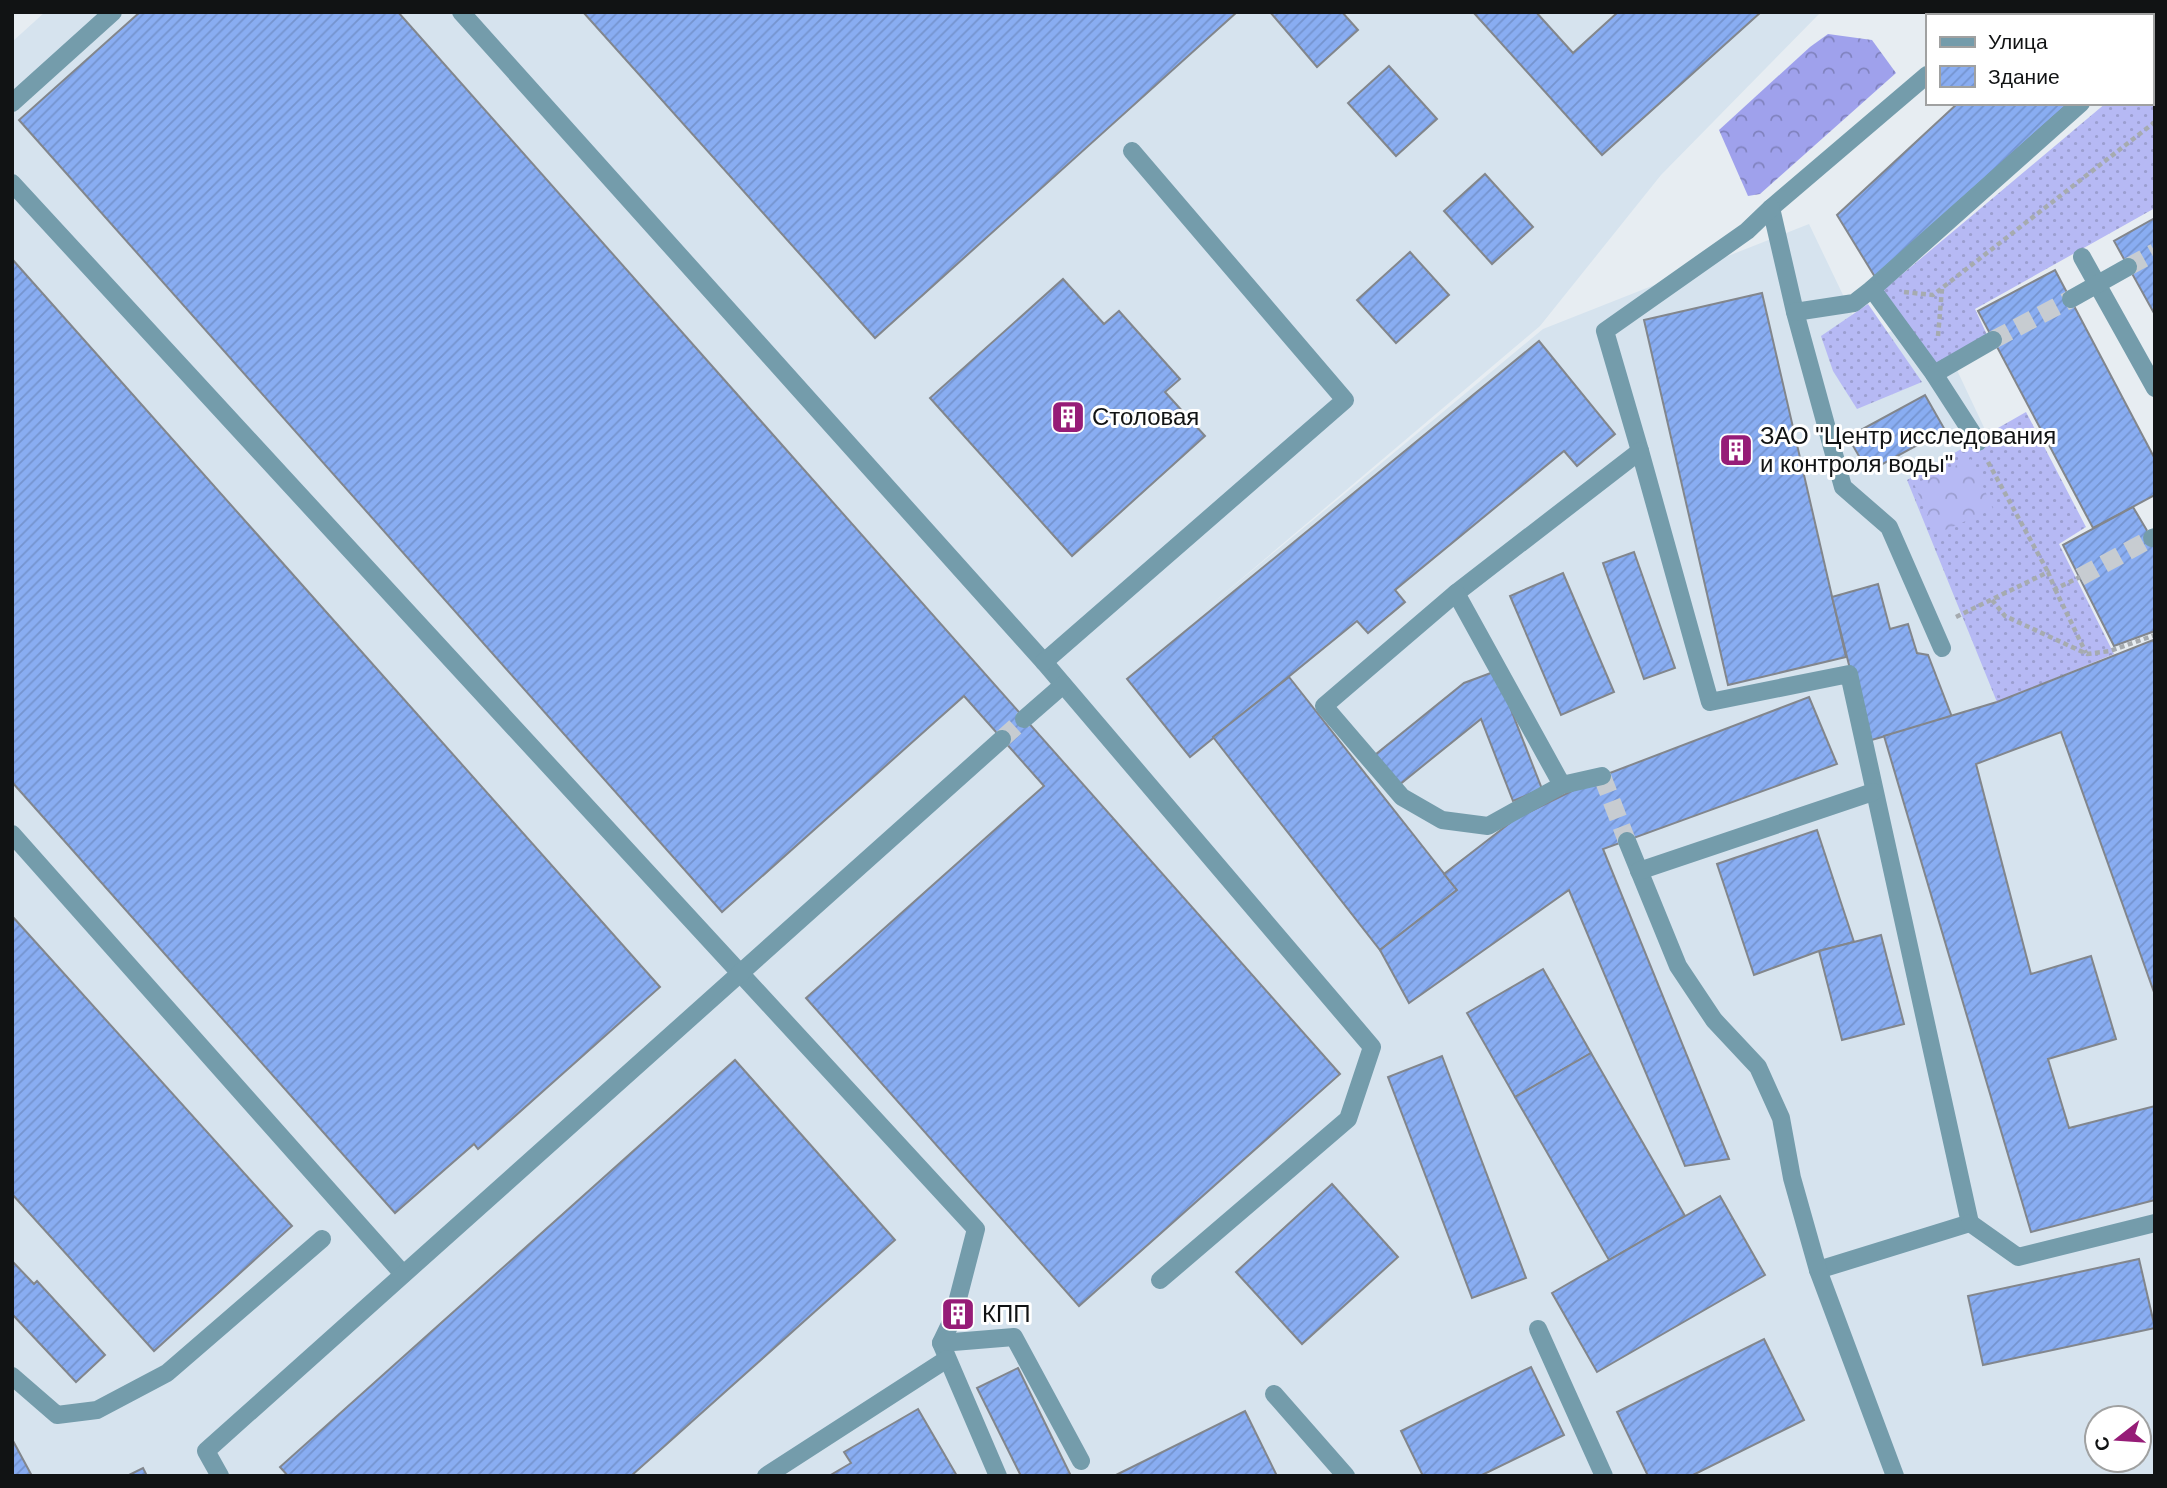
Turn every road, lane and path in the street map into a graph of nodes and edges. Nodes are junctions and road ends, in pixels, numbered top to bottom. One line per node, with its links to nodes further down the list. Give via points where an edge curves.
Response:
1 (113, 12): 4 (lane)
2 (461, 12): 31 (lane)
3 (1926, 76): 9 (lane)
4 (12, 103)
5 (2079, 105): 14 (lane)
6 (2155, 122): 13 (path)
7 (1132, 151): 31 (lane, via 1345,400)
8 (12, 183): 41 (lane)
9 (1771, 208): 16 (lane); 21 (lane, via 1747,231 1605,331)
10 (2082, 257): 12 (lane)
11 (2128, 267): 12 (lane)
12 (2097, 284): 15 (lane); 19 (lane)
13 (1942, 288): 14 (path, via 1933,295); 18 (path)
14 (1872, 289): 16 (lane, via 1854,303); 18 (lane)
15 (2071, 299)
16 (1795, 312): 27 (lane, via 1843,487 1889,527)
17 (1993, 340): 18 (lane)
18 (1934, 374): 20 (lane)
19 (2155, 388)
20 (1978, 442): 22 (path)
21 (1640, 451): 25 (lane); 37 (lane, via 1710,702 1849,674)
22 (2048, 572): 24 (path); 26 (path)
23 (2080, 577): 24 (path)
24 (2055, 589): 30 (path)
25 (1456, 593): 36 (lane); 36 (lane, via 1324,706 1402,797 1441,820 1488,826)
26 (1992, 600): 27 (path); 30 (path, via 2006,616)
27 (1933, 628): 29 (lane)
28 (2155, 635): 30 (path, via 2109,651)
29 (1942, 648)
30 (2087, 653)
31 (1044, 662): 32 (lane)
32 (1063, 685): 33 (lane); 47 (lane, via 1372,1047 1348,1119)
33 (1024, 719)
34 (1002, 739): 41 (lane)
35 (1602, 776): 36 (lane)
36 (1562, 785)
37 (1873, 792): 40 (lane); 42 (lane)
38 (12, 834): 46 (lane)
39 (1627, 841): 40 (lane)
40 (1639, 871): 45 (lane, via 1678,966 1713,1020 1758,1067 1782,1118 1792,1178)
41 (740, 972): 46 (lane); 49 (lane, via 976,1229)
42 (1970, 1223): 43 (lane, via 2018,1257); 45 (lane)
43 (2155, 1223)
44 (322, 1239): 50 (lane, via 167,1373 97,1410 57,1415)
45 (1818, 1270): 58 (lane)
46 (403, 1274): 53 (lane, via 206,1451)
47 (1160, 1280)
48 (1538, 1329): 57 (lane)
49 (944, 1351): 52 (lane, via 1014,1338); 54 (lane); 55 (lane)
50 (12, 1376)
51 (1274, 1394): 56 (lane)
52 (1081, 1461)
53 (220, 1476)
54 (766, 1476)
55 (998, 1476)
56 (1346, 1476)
57 (1604, 1476)
58 (1895, 1476)

